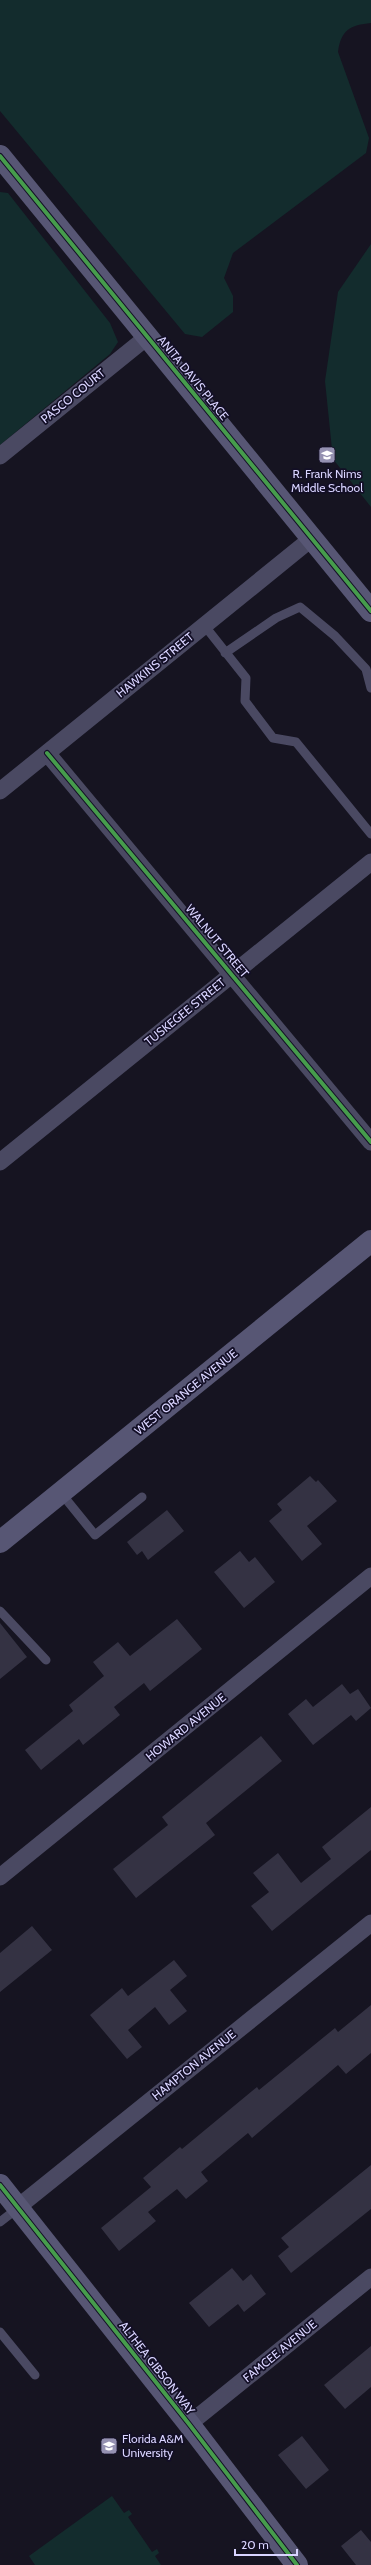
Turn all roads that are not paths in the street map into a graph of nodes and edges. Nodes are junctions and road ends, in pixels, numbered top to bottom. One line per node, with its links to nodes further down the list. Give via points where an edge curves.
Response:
1 (0, 156): 2 (street, ANITA DAVIS PLACE)
2 (147, 337): 3 (street, PASCO COURT); 4 (street, ANITA DAVIS PLACE)
3 (0, 456)
4 (311, 539): 5 (street, ANITA DAVIS PLACE); 6 (street, HAWKINS STREET)
5 (371, 611)
6 (204, 625): 7 (lane); 9 (street, HAWKINS STREET)
7 (226, 653): 8 (lane, via 276,618 300,608 335,636 366,669); 11 (lane, via 246,678 245,701 273,738 296,742)
8 (371, 688)
9 (47, 753): 10 (street, HAWKINS STREET); 13 (street, WALNUT STREET)
10 (0, 790)
11 (371, 834)
12 (371, 862): 13 (street, TUSKEGEE STREET)
13 (232, 975): 14 (street, WALNUT STREET); 15 (street, TUSKEGEE STREET)
14 (371, 1142)
15 (0, 1162)
16 (371, 1241): 17 (street, WEST ORANGE AVENUE)
17 (61, 1493): 18 (lane, via 95,1535); 19 (street, WEST ORANGE AVENUE)
18 (142, 1496)
19 (0, 1542)
20 (371, 1576): 23 (street, HOWARD AVENUE)
21 (0, 1611): 22 (lane)
22 (46, 1660)
23 (0, 1877)
24 (371, 1923): 26 (street, HAMPTON AVENUE)
25 (1, 2189): 26 (street, ALTHEA GIBSON WAY)
26 (18, 2207): 27 (lane); 31 (street, ALTHEA GIBSON WAY)
27 (0, 2222)
28 (371, 2277): 31 (street, FAMCEE AVENUE)
29 (0, 2332): 30 (lane)
30 (35, 2375)
31 (190, 2424): 32 (street, ALTHEA GIBSON WAY)
32 (297, 2565)

